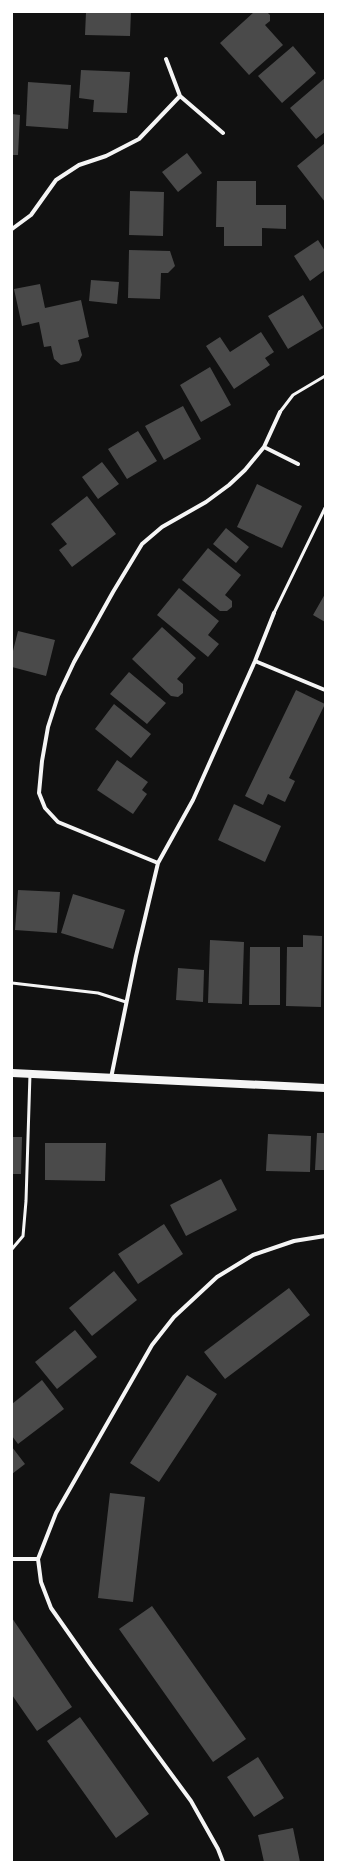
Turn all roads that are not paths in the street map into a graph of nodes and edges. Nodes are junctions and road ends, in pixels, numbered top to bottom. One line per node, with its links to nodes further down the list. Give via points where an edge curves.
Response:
1 (166, 59): 2 (street)
2 (180, 96): 3 (street); 4 (street, via 139,139 106,156 79,165 56,180 31,215)
3 (223, 133)
4 (12, 229)
5 (325, 376): 6 (lane, via 293,394)
6 (280, 412): 7 (street)
7 (264, 447): 8 (street); 13 (street, via 229,485 206,502 162,527 142,544 74,662 58,696 48,726 39,794 45,808 58,822)
8 (298, 464)
9 (325, 508): 10 (lane)
10 (274, 613): 11 (street)
11 (255, 661): 12 (street); 13 (street, via 193,800)
12 (325, 690)
13 (158, 863): 15 (street)
14 (12, 983): 15 (lane, via 98,993)
15 (126, 1002): 18 (street)
16 (12, 1073): 17 (main road)
17 (30, 1074): 18 (main road); 21 (lane, via 24,1236)
18 (111, 1079): 19 (main road)
19 (325, 1088)
20 (325, 1236): 23 (street, via 294,1242 253,1255 217,1277 174,1317 152,1345 56,1512)
21 (12, 1249)
22 (12, 1559): 23 (street)
23 (38, 1559): 24 (street, via 41,1582 51,1608 191,1802)
24 (223, 1862)

